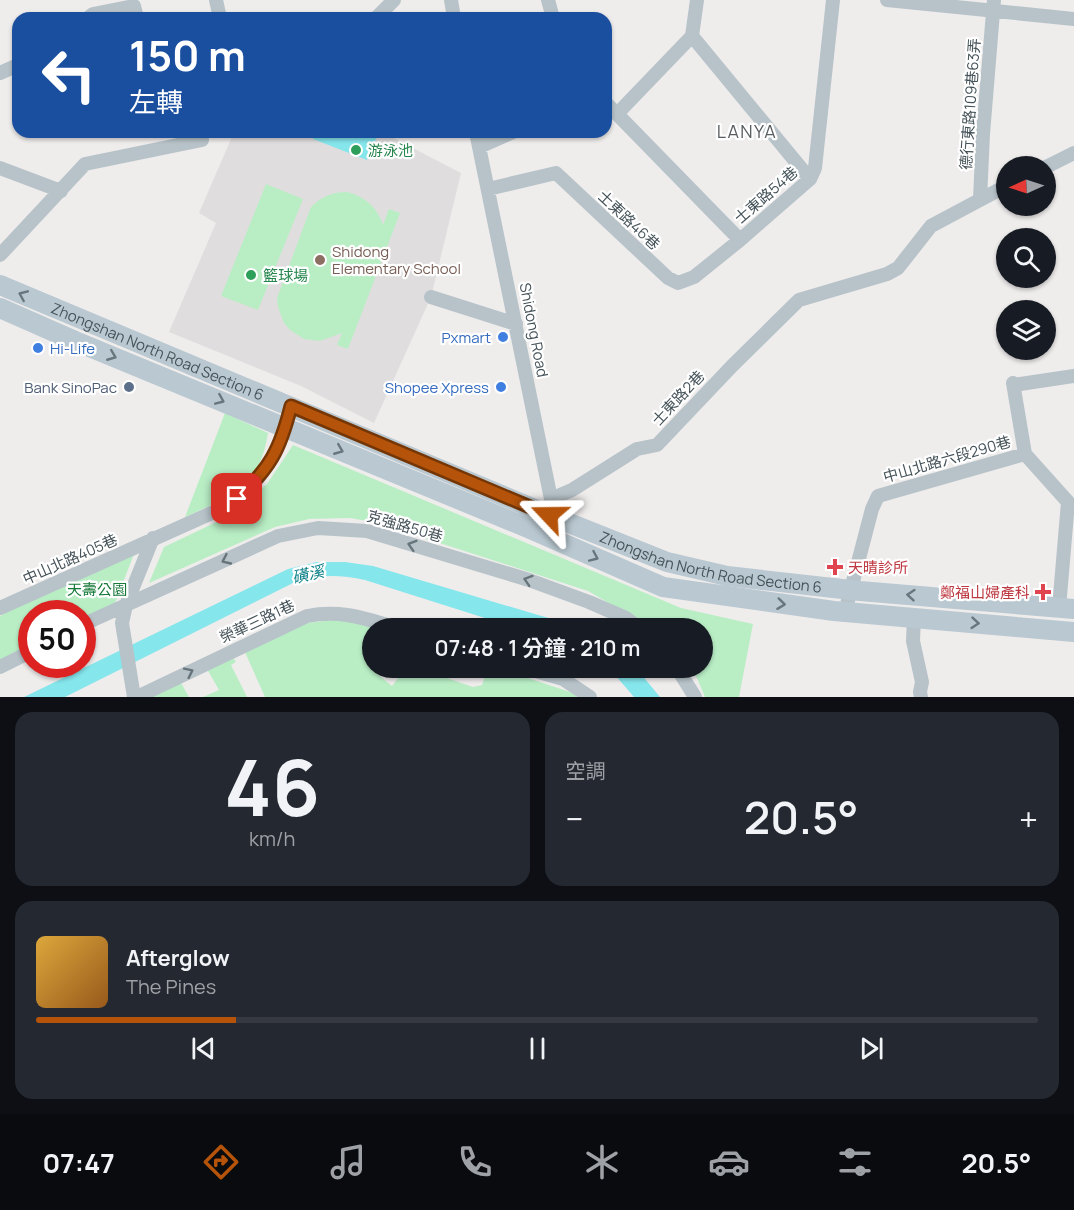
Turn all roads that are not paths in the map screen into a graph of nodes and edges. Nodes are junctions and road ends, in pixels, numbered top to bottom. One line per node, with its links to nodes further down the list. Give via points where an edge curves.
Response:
1 (394, 0): 6 (street)
2 (697, 0): 8 (street)
3 (833, 0): 18 (street, 士東路54巷, via 815,168)
4 (887, 0): 5 (street)
5 (994, 5): 7 (street); 22 (street, 德行東路109巷63弄)
6 (381, 12)
7 (1074, 19)
8 (692, 36): 10 (street); 18 (street)
9 (612, 108): 10 (street, 士東路54巷)
10 (618, 114): 23 (street, 士東路54巷)
11 (202, 138): 20 (street, via 85,164)
12 (477, 138): 14 (street, Shidong Road)
13 (499, 138): 14 (street)
14 (479, 147): 19 (street, Shidong Road)
15 (1074, 153): 16 (street)
16 (1056, 162)
17 (0, 168): 20 (street)
18 (810, 179): 23 (street, 士東路54巷)
19 (488, 189): 23 (street, 士東路46巷, via 556,173 678,283 694,277); 28 (street, Shidong Road)
20 (61, 190): 24 (street)
21 (996, 191): 22 (street, 士東路2巷)
22 (980, 199): 33 (street, 士東路2巷, via 931,226 898,268 799,300 657,445 637,449)
23 (740, 240)
24 (0, 255)
25 (0, 285): 30 (main road, Zhongshan North Road Section 6, one-way to 25)
26 (431, 297): 28 (street)
27 (0, 308): 31 (main road, Zhongshan North Road Section 6, one-way to 31)
28 (516, 324): 33 (street, Shidong Road)
29 (1074, 376): 32 (street, via 1014,384)
30 (291, 406): 31 (street, 中山北路405巷); 33 (main road, Zhongshan North Road Section 6)
31 (285, 428): 34 (main road, Zhongshan North Road Section 6, one-way to 34); 35 (street, 中山北路405巷, via 276,453 259,479 237,499)
32 (1025, 454): 36 (street, via 878,496); 39 (street, via 1068,502)
33 (550, 507): 34 (street); 36 (main road, Zhongshan North Road Section 6, via 667,562 727,576)
34 (540, 533): 40 (main road, Zhongshan North Road Section 6, one-way to 40, via 663,587)
35 (153, 538): 37 (street); 38 (street, 中山北路405巷)
36 (850, 590): 39 (main road, Zhongshan North Road Section 6, one-way to 36); 40 (street)
37 (126, 605): 42 (street, 克強路50巷, one-way to 37, via 529,580 367,531 333,527 278,536); 44 (street, 克強路50巷); 50 (street, via 122,623)
38 (0, 608)
39 (1067, 609)
40 (845, 612): 43 (main road, Zhongshan North Road Section 6)
41 (365, 618): 50 (street, 榮華三路1巷, one-way to 41, via 307,616 324,613)
42 (626, 618)
43 (914, 618): 45 (main road, Zhongshan North Road Section 6, one-way to 45); 53 (street, via 913,641 922,682)
44 (96, 619)
45 (1074, 632)
46 (18, 658): 47 (street)
47 (0, 667)
48 (560, 678): 51 (street)
49 (683, 678): 52 (street)
50 (134, 693)
51 (590, 697)
52 (695, 697)
53 (921, 697)

